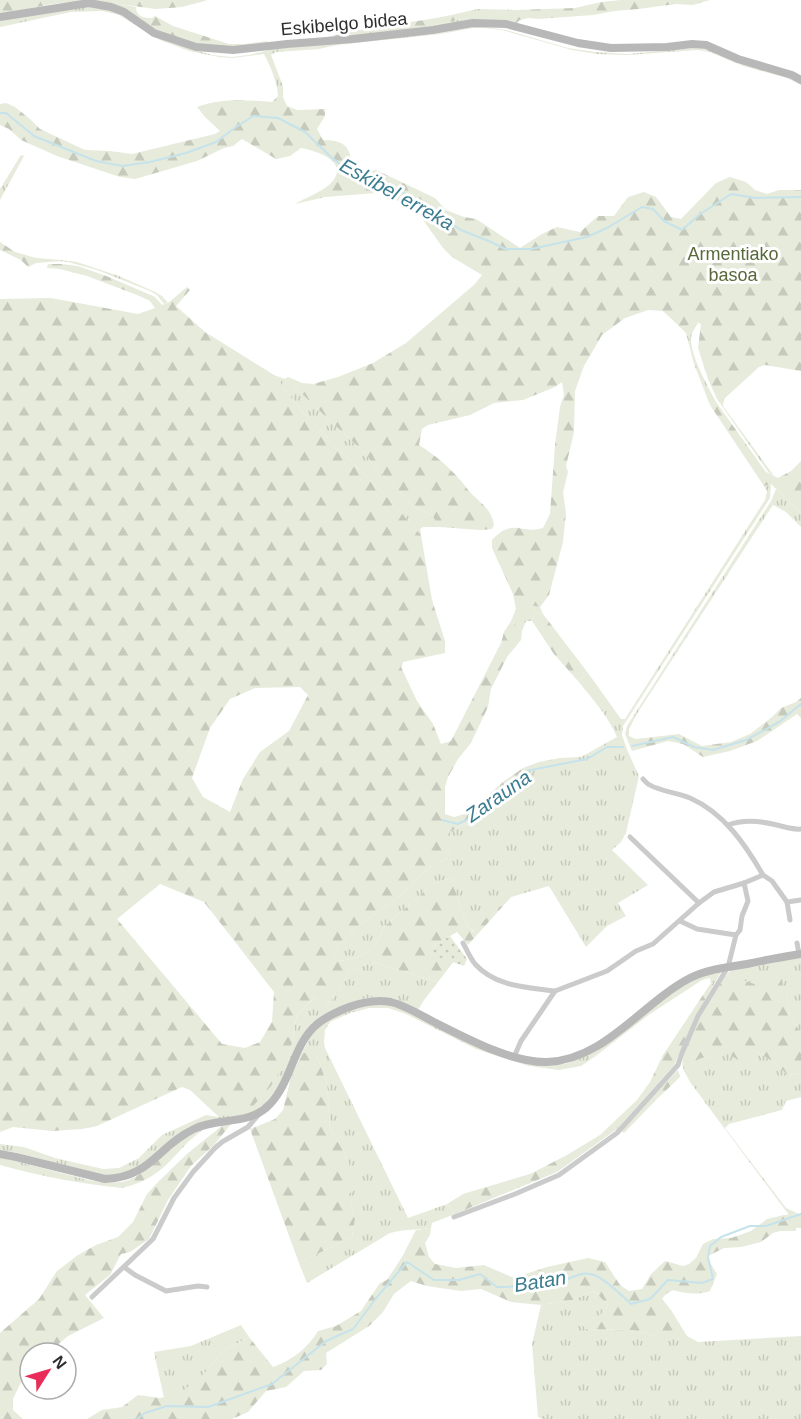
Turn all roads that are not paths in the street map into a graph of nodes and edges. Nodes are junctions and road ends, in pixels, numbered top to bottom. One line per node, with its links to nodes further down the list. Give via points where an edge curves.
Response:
1 (0, 17): 2 (street, Eskibelgo bidea, via 90,3 111,6 154,33 196,47 233,50 473,23 506,24 611,48 706,45)
2 (801, 80)
3 (643, 779): 4 (street, via 650,786 689,797 711,809)
4 (728, 825): 5 (street, via 740,820); 7 (street)
5 (801, 829)
6 (630, 837): 11 (street)
7 (763, 875): 8 (street); 10 (street)
8 (744, 883): 11 (street, via 714,892); 14 (street, via 748,901)
9 (801, 900): 10 (street)
10 (787, 902): 12 (street)
11 (699, 903): 13 (street)
12 (790, 920)
13 (680, 921): 14 (street, via 697,929); 19 (street, via 653,944 607,971)
14 (736, 935): 18 (street)
15 (797, 943): 17 (street)
16 (463, 944): 19 (street, via 474,963 500,982)
17 (800, 954): 18 (street)
18 (728, 967): 20 (street, via 699,974 679,985 583,1054 546,1062); 23 (street, via 698,1016 678,1065 618,1133 559,1175)
19 (555, 991): 20 (street)
20 (514, 1057): 21 (street, via 476,1043 406,1007 367,1003 330,1016 311,1030 281,1089)
21 (261, 1112): 22 (street, via 244,1119 203,1125 173,1143 141,1170 115,1179); 24 (street, via 200,1164 174,1198 153,1239)
22 (0, 1154)
23 (454, 1216)
24 (124, 1267): 25 (street, via 166,1291); 26 (street)
25 (207, 1287)
26 (92, 1297)

